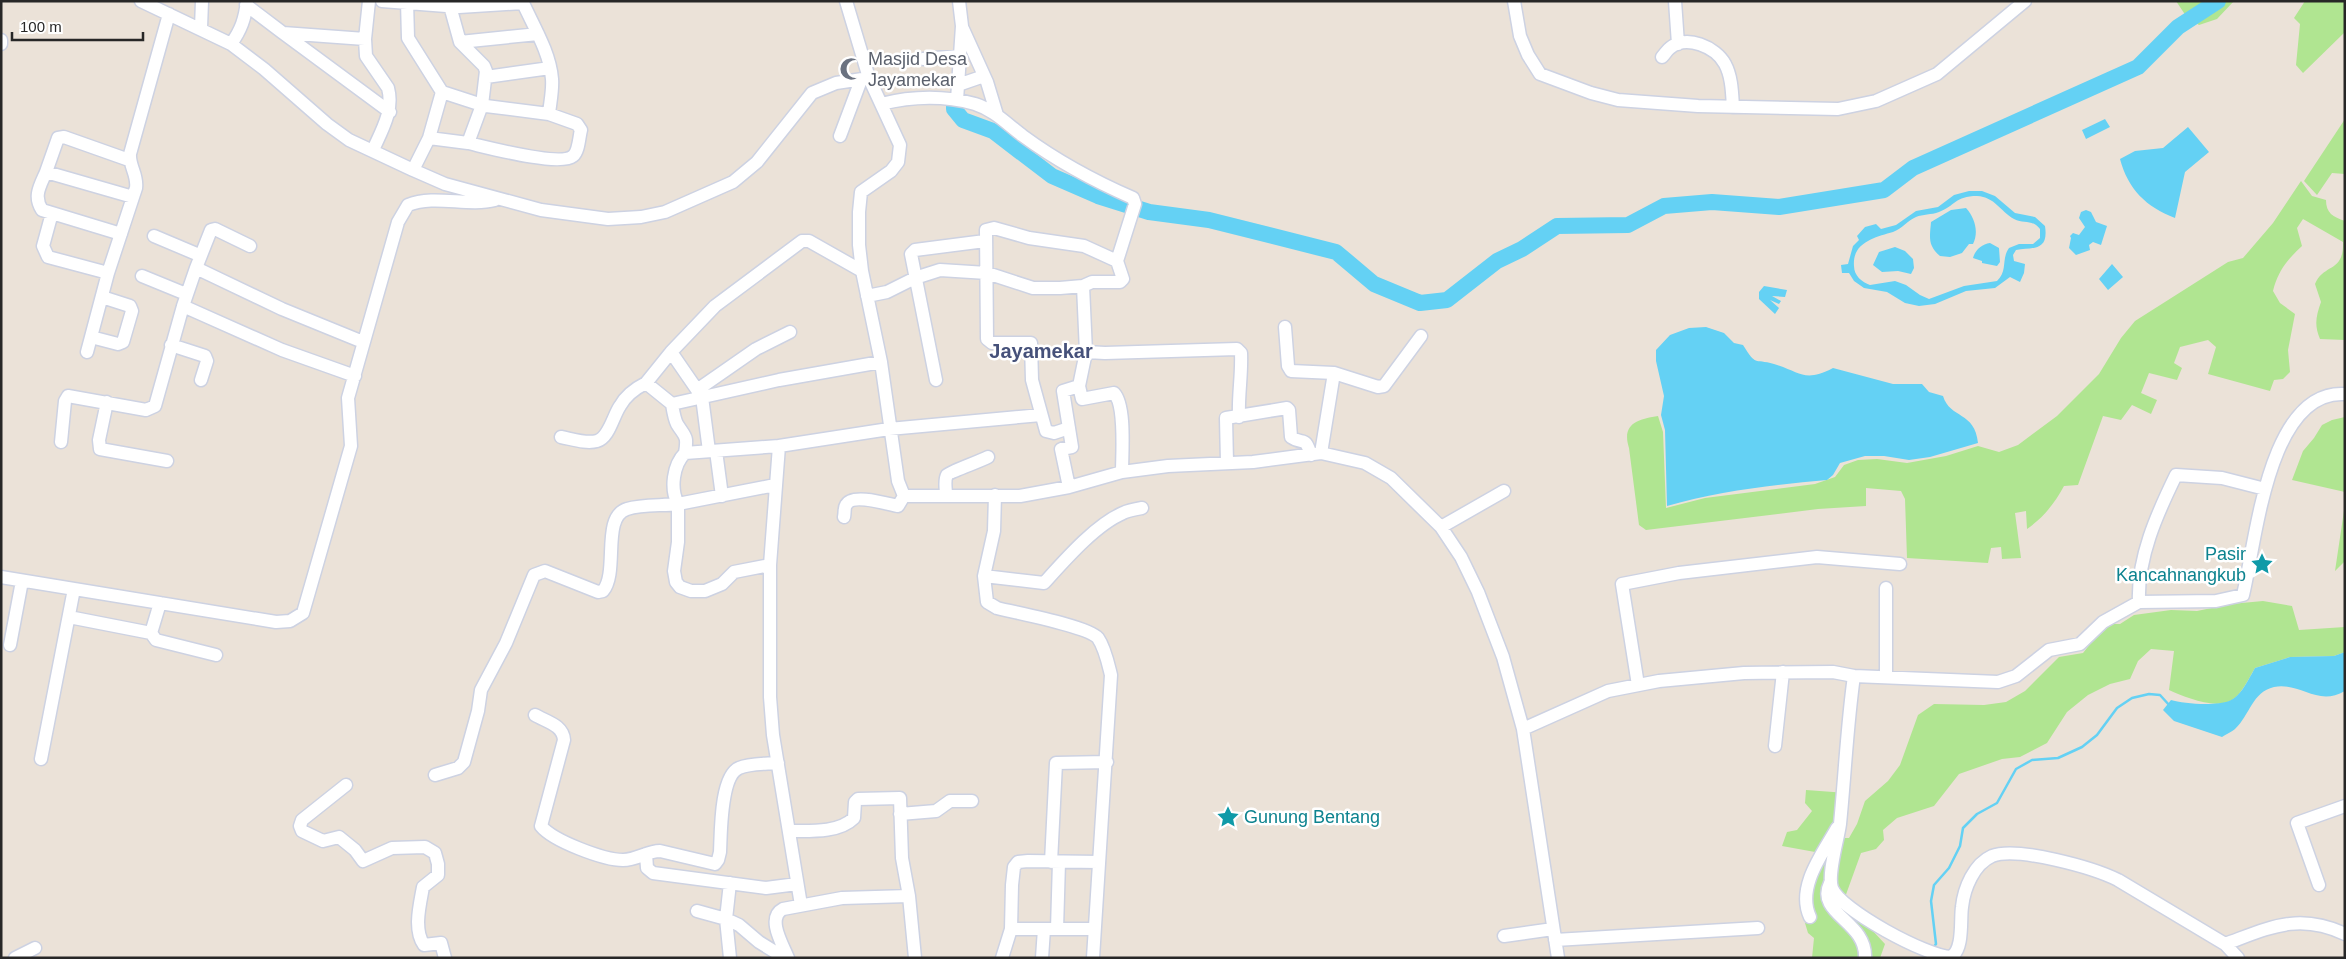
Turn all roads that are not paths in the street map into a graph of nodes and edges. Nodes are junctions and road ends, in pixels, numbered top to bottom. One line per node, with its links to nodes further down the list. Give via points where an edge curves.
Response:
1 (141, 1): 13 (street)
2 (202, 1): 15 (street)
3 (369, 1): 18 (street)
4 (382, 1): 11 (street)
5 (846, 1): 28 (street)
6 (959, 1): 14 (street)
7 (1514, 1): 34 (street, via 1520,36 1528,55 1544,76 1618,100)
8 (1675, 1): 21 (street)
9 (2025, 1): 34 (street, via 1948,67 1876,101 1838,109)
10 (246, 3): 16 (street); 20 (street, via 240,32)
11 (406, 3): 12 (street); 30 (street, via 409,40)
12 (450, 6): 17 (street, via 521,2); 19 (street)
13 (169, 14): 15 (street); 42 (street)
14 (962, 26): 22 (street); 26 (street)
15 (201, 28): 20 (street)
16 (282, 33): 18 (street); 35 (street)
17 (538, 34): 19 (street); 25 (street)
18 (365, 39): 35 (street, via 367,59 388,88)
19 (460, 42): 27 (street, via 484,66)
20 (230, 44): 41 (street, via 327,124 350,140)
21 (1678, 44): 23 (street, via 1670,47); 34 (street, via 1693,42 1708,47 1724,61)
22 (960, 56): 24 (street); 29 (street)
23 (1662, 57)
24 (923, 60)
25 (550, 68): 27 (street); 36 (street)
26 (984, 76): 29 (street); 37 (street)
27 (486, 77): 33 (street)
28 (865, 79): 32 (street); 38 (street); 46 (street, via 836,83 812,93 751,167 733,182 665,212 608,219 542,210)
29 (958, 85): 31 (street)
30 (442, 92): 33 (street); 39 (street)
31 (957, 100): 32 (street, via 932,96); 37 (street, via 977,104)
32 (881, 104): 54 (street, via 900,144 900,154 890,171 862,192 859,200)
33 (482, 105): 36 (street); 40 (street)
34 (1732, 107)
35 (390, 112): 41 (street)
36 (549, 114): 40 (street, via 580,126 573,156 566,159 540,158)
37 (997, 115): 52 (street, via 1023,136 1081,173 1133,198 1135,204)
38 (840, 136)
39 (429, 138): 40 (street); 43 (street)
40 (468, 142)
41 (373, 150): 43 (street)
42 (129, 160): 44 (street, via 64,137 58,138); 45 (street, via 137,181)
43 (413, 170): 46 (street, via 445,184)
44 (46, 172): 45 (street); 47 (street, via 36,195 37,203 42,210)
45 (133, 198): 48 (street)
46 (500, 199): 67 (street, via 484,203 420,200 408,204 398,222)
47 (52, 213): 48 (street); 55 (street, via 43,246 48,256)
48 (121, 234): 55 (street)
49 (154, 236): 53 (street)
50 (985, 241): 52 (street, via 986,230 994,228 1029,238 1084,246); 56 (street); 58 (street, via 914,250 911,254)
51 (250, 246): 53 (street, via 210,230)
52 (1117, 261): 59 (street, via 1122,270 1122,280 1092,282)
53 (197, 262): 62 (street); 67 (street, via 282,309)
54 (862, 270): 60 (street); 70 (street, via 808,241 802,241 715,306)
55 (108, 273): 61 (street)
56 (987, 273): 58 (street, via 940,270); 59 (street, via 1033,288); 85 (street, via 988,339 992,343 1031,343 1032,380)
57 (142, 276): 62 (street)
58 (915, 278): 60 (street, via 887,292); 77 (street)
59 (1084, 286): 71 (street)
60 (867, 296): 72 (street)
61 (102, 297): 66 (street); 66 (street, via 130,306 132,311 123,342 118,344)
62 (184, 300): 68 (street); 74 (street, via 282,350)
63 (1285, 327): 73 (street, via 1291,371)
64 (790, 332): 75 (street, via 756,349)
65 (1421, 336): 73 (street, via 1384,386 1373,386)
66 (91, 337): 69 (street)
67 (363, 342): 74 (street)
68 (170, 345): 76 (street, via 205,356 207,361); 83 (street, via 155,406 146,410)
69 (87, 352)
70 (671, 352): 78 (street); 80 (street)
71 (1086, 352): 79 (street); 86 (street, via 1237,349 1241,353 1242,375 1238,392)
72 (881, 362): 81 (street); 88 (street)
73 (1334, 374): 94 (street)
74 (355, 376): 119 (street, via 348,398 350,446 302,613 290,620 276,622)
75 (717, 376): 80 (street); 81 (street)
76 (201, 380)
77 (936, 380)
78 (646, 382): 84 (street); 89 (street, via 620,404 604,438 590,442)
79 (1079, 386): 87 (street, via 1063,391); 98 (street, via 1082,399 1114,393 1118,399)
80 (699, 393): 81 (street); 84 (street); 92 (street)
81 (725, 393)
82 (2345, 394): 101 (street, via 2318,398 2296,417)
83 (107, 402): 90 (street, via 68,396); 96 (street, via 100,449)
84 (672, 404): 93 (street, via 676,423 686,434)
85 (1041, 415): 87 (street, via 1046,431 1050,433); 88 (street)
86 (1240, 416): 94 (street, via 1287,408 1292,437 1307,443); 97 (street, via 1226,418)
87 (1069, 428): 100 (street, via 1072,447 1061,450)
88 (889, 429): 91 (street); 106 (street, via 898,481)
89 (561, 437)
90 (61, 442)
91 (779, 446): 92 (street); 99 (street)
92 (713, 451): 93 (street); 105 (street)
93 (686, 453): 107 (street, via 679,459 674,479)
94 (1316, 454): 97 (street); 110 (street, via 1365,463 1391,478)
95 (988, 457): 103 (street, via 950,472 946,477)
96 (168, 461)
97 (1228, 463): 98 (street)
98 (1122, 472): 100 (street)
99 (775, 485): 105 (street); 112 (street)
100 (1069, 488): 104 (street, via 1020,496)
101 (2265, 488): 118 (street, via 2244,595 2216,601); 118 (street, via 2222,478 2176,475 2148,543 2138,586)
102 (1504, 491): 110 (street)
103 (946, 495): 104 (street); 106 (street)
104 (995, 495): 113 (street, via 994,531)
105 (722, 496): 107 (street)
106 (904, 496): 109 (street, via 898,506 858,499 848,502)
107 (678, 504): 112 (street, via 674,570 680,587 705,591 722,584 734,572); 134 (street, via 627,508 617,516 610,575 603,591 598,592 545,571 534,575 506,644 481,690 464,762 458,768)
108 (1142, 508): 113 (street, via 1122,513 1100,529 1070,554 1044,584)
109 (844, 517)
110 (1441, 527): 129 (street, via 1461,557 1478,592 1503,657)
111 (1900, 564): 127 (street, via 1816,557 1679,573 1622,584)
112 (770, 565): 133 (street, via 770,697)
113 (984, 576): 132 (street, via 985,596 991,606 1072,626 1098,638 1112,675)
114 (1, 577): 115 (street)
115 (22, 581): 117 (street); 122 (street)
116 (1886, 588): 126 (street)
117 (74, 589): 119 (street); 120 (street)
118 (2139, 602): 126 (street, via 2103,622 2080,644 2049,650 2016,676 2004,681 1983,683)
119 (160, 603): 121 (street)
120 (69, 617): 121 (street); 131 (street)
121 (151, 633): 123 (street, via 156,640)
122 (10, 645)
123 (216, 655)
124 (1783, 672): 125 (street, via 1833,672); 127 (street); 130 (street)
125 (1854, 676): 126 (street); 139 (street)
126 (1886, 676)
127 (1638, 685): 129 (street, via 1608,691)
128 (535, 715): 141 (street, via 559,728 564,740 541,822 543,829 606,857 622,860)
129 (1523, 729): 158 (street)
130 (1775, 746)
131 (41, 759)
132 (1107, 762): 142 (street, via 1056,763); 143 (street)
133 (778, 763): 140 (street); 141 (street, via 740,768 733,772 724,795 717,862 711,864 660,851)
134 (435, 774)
135 (346, 785): 164 (street, via 305,818 300,828 324,841 339,837 363,861 392,848 425,847 435,853 438,876 423,887 420,931 424,945 441,943)
136 (972, 801): 138 (street, via 950,801 936,811)
137 (2345, 806): 147 (street, via 2297,823)
138 (900, 814): 140 (street, via 898,797 858,799 854,818 847,824 814,831); 148 (street, via 902,858)
139 (1840, 823): 144 (street); 151 (street, via 1808,884 1805,898)
140 (790, 831): 146 (street)
141 (646, 854): 145 (street, via 647,868 653,873)
142 (1055, 862): 143 (street); 153 (street, via 1015,864); 156 (street)
143 (1099, 862): 157 (street)
144 (1831, 882): 161 (street, via 1835,894 1878,927 1951,957 1956,953 1963,900 1969,881 1984,861 2001,854 2046,859 2103,873); 172 (street, via 1828,901 1861,937 1866,948)
145 (730, 883): 146 (street, via 766,888); 152 (street)
146 (797, 884): 149 (street)
147 (2319, 885)
148 (909, 896): 149 (street, via 842,898); 167 (street)
149 (801, 904): 166 (street, via 778,912 776,918 776,929)
150 (697, 911): 152 (street)
151 (1810, 917)
152 (726, 919): 165 (street); 166 (street)
153 (1011, 928): 155 (street); 168 (street)
154 (1758, 928): 158 (street)
155 (1044, 929): 156 (street); 169 (street)
156 (1057, 929): 157 (street)
157 (1094, 929): 170 (street)
158 (1554, 934): 160 (street); 171 (street)
159 (2345, 934): 161 (street, via 2298,922)
160 (1504, 936)
161 (2225, 944): 173 (street)
162 (35, 948): 163 (street)
163 (15, 958)
164 (445, 958)
165 (730, 958)
166 (787, 958)
167 (915, 958)
168 (1002, 958)
169 (1042, 958)
170 (1093, 958)
171 (1558, 958)
172 (1865, 958)
173 (2238, 958)

